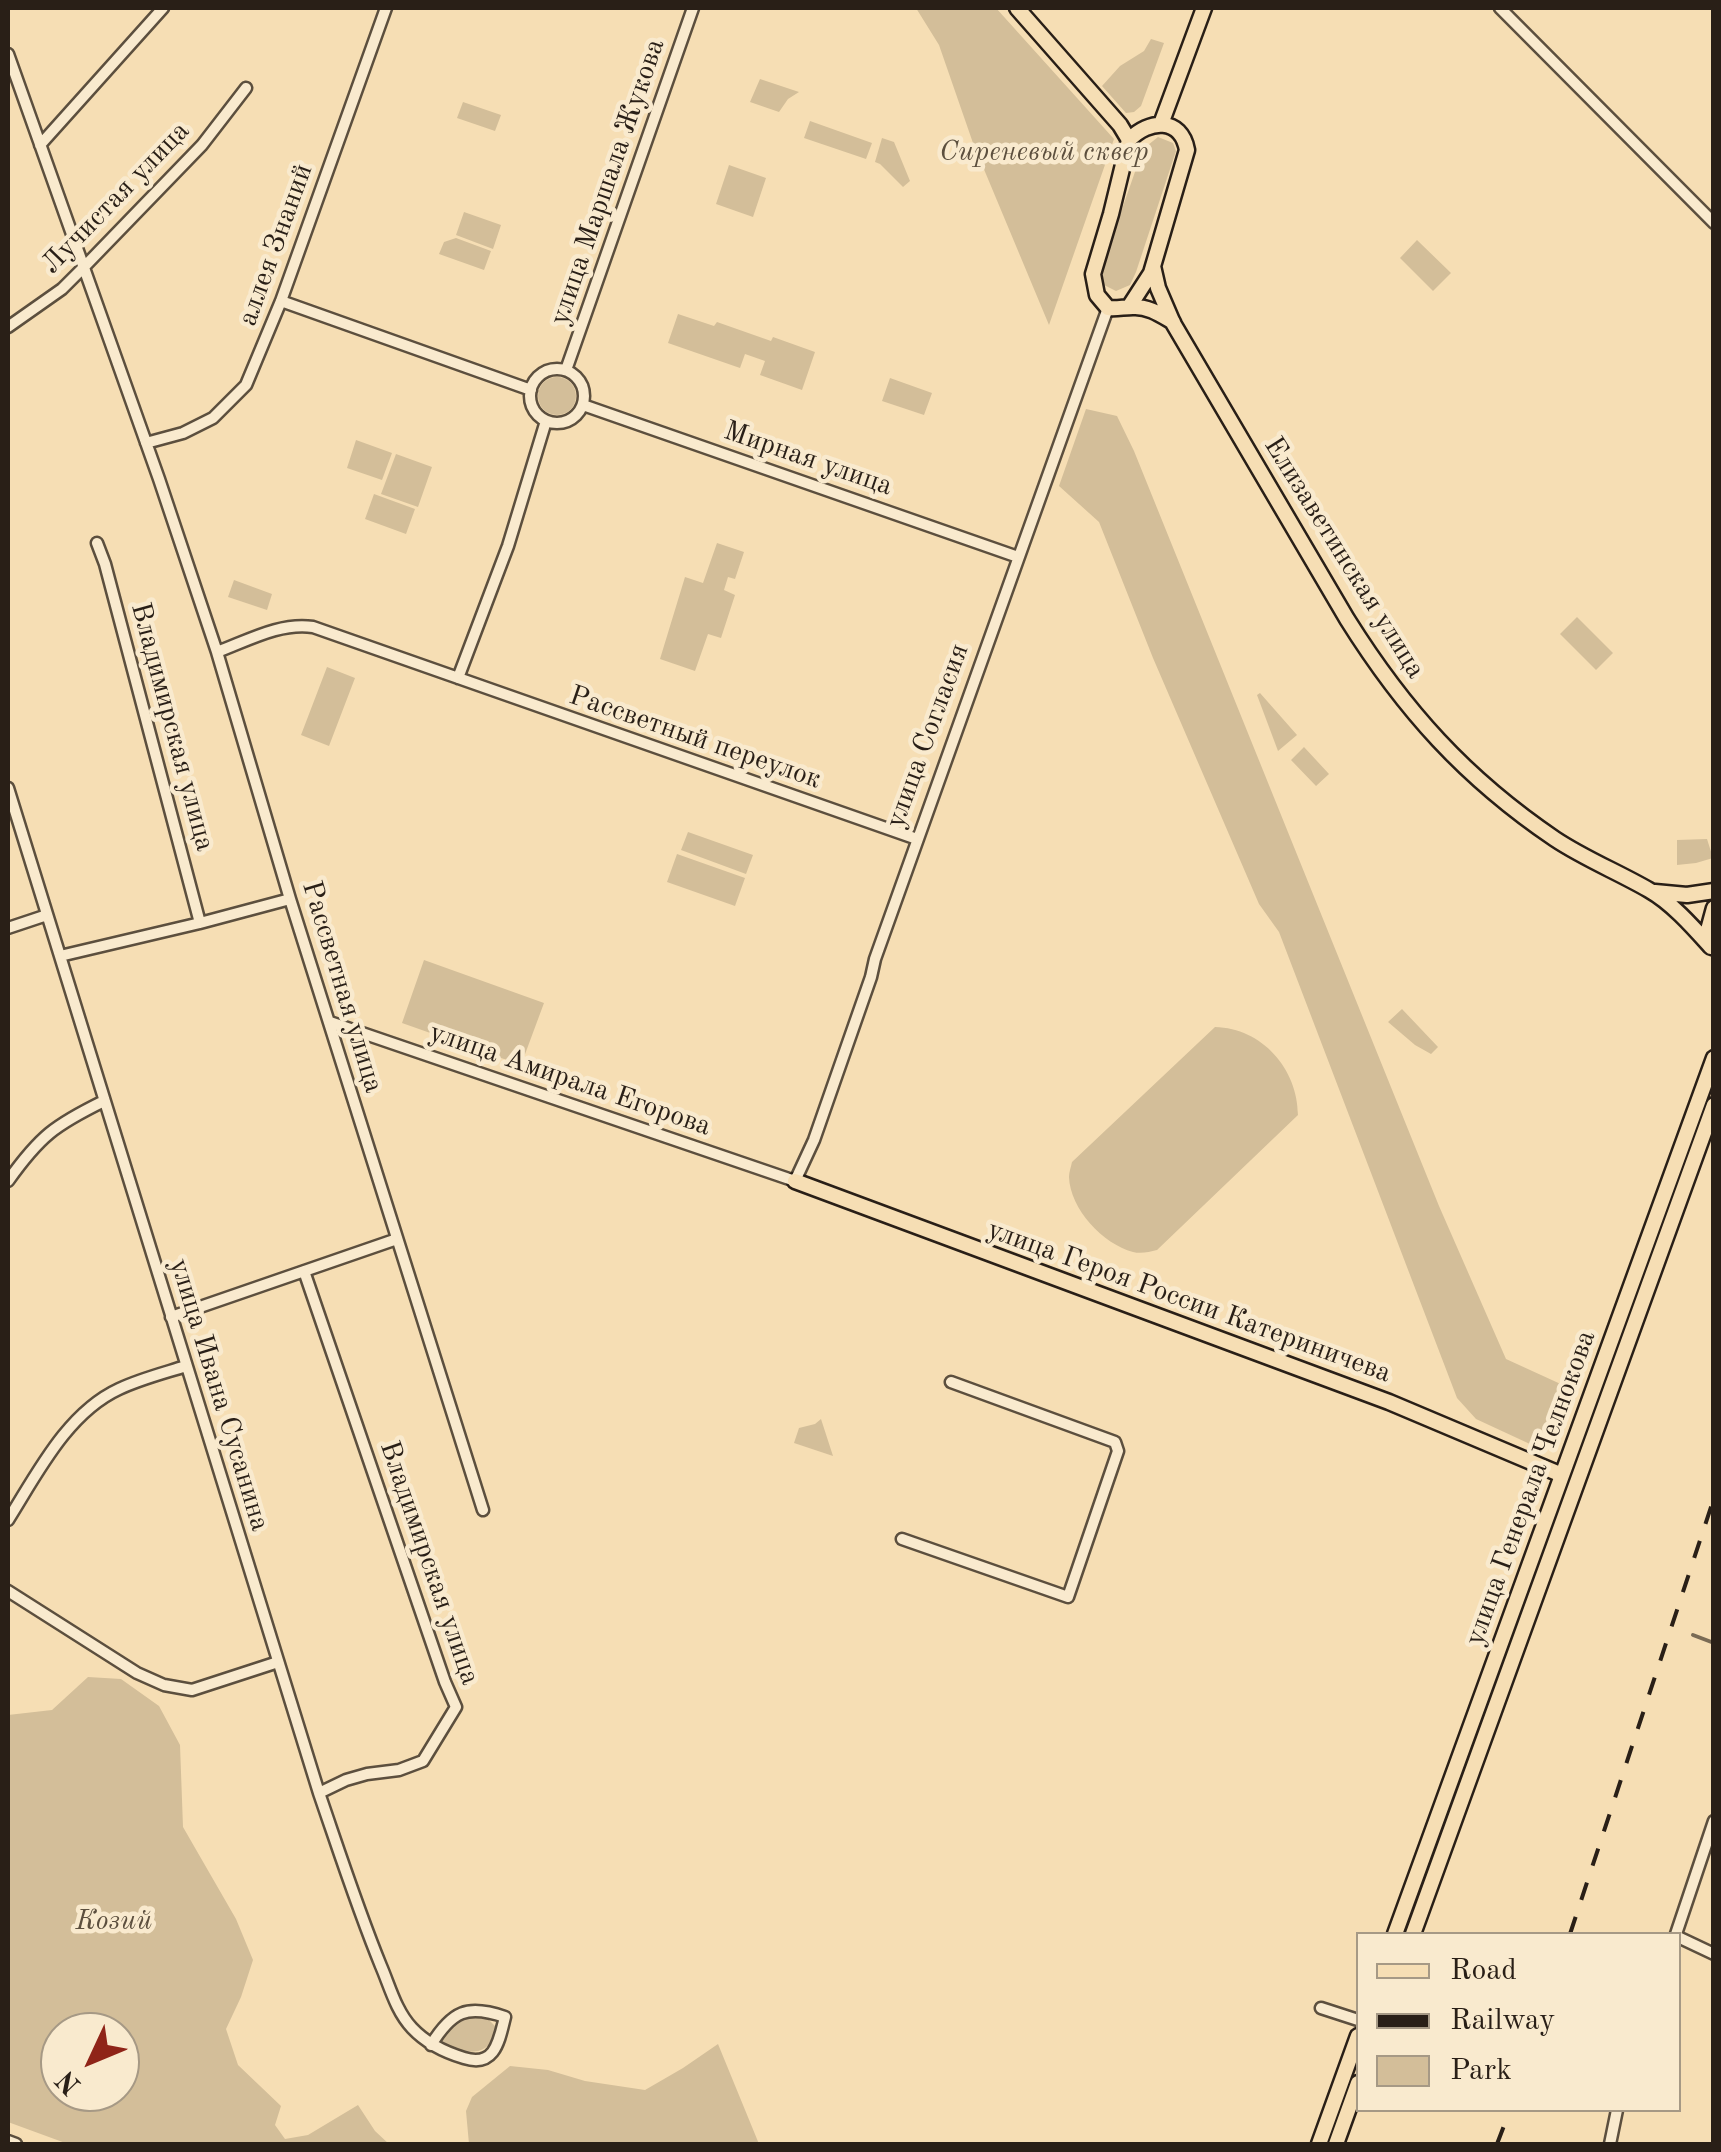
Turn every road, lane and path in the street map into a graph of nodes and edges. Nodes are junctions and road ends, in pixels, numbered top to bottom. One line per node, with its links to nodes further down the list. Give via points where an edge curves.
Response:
1 (163, 8): 11 (street)
2 (386, 8): 15 (street, аллея Знаний)
3 (693, 8): 20 (street, улица Маршала Жукова)
4 (1016, 8): 10 (main road)
5 (1204, 8): 9 (main road)
6 (1500, 8): 12 (street)
7 (8, 54): 11 (street)
8 (246, 88): 14 (street, Лучистая улица, via 202,145)
9 (1161, 124): 10 (main road); 13 (main road, via 1185,138 1187,150)
10 (1129, 140): 17 (main road, via 1093,274 1097,296)
11 (40, 145): 14 (street)
12 (1714, 222)
13 (1153, 266): 16 (main road); 18 (main road, Елизаветинская улица)
14 (84, 267): 19 (street, Лучистая улица); 24 (street, Рассветная улица)
15 (281, 301): 21 (street); 24 (street, аллея Знаний, via 236,397 213,418)
16 (1128, 307): 17 (main road); 18 (main road)
17 (1108, 308): 26 (street, улица Согласия)
18 (1173, 323): 32 (main road, Елизаветинская улица, via 1347,619 1407,706 1456,760 1528,820)
19 (8, 327)
20 (566, 370): 21 (street, via 543,373); 22 (street, via 582,384)
21 (531, 390): 23 (street, via 533,408)
22 (583, 405): 23 (street, via 569,421); 26 (street, Мирная улица)
23 (546, 421): 28 (street)
24 (146, 442): 27 (street, Рассветная улица)
25 (97, 543): 36 (street, Владимирская улица)
26 (1018, 557): 30 (street, улица Согласия)
27 (217, 652): 28 (street, Рассветный переулок, via 303,626); 33 (street, Рассветная улица)
28 (458, 678): 30 (street, Рассветный переулок)
29 (8, 788): 35 (street, улица Ивана Сусанина)
30 (916, 839): 45 (street, улица Согласия)
31 (1714, 891): 32 (main road, Елизаветинская улица)
32 (1652, 892): 38 (main road, Елизаветинская улица)
33 (290, 899): 36 (street); 40 (street, Рассветная улица)
34 (1714, 908): 38 (main road)
35 (47, 916): 37 (street); 39 (street, улица Ивана Сусанина)
36 (200, 924): 39 (street)
37 (8, 928)
38 (1712, 949)
39 (60, 956): 42 (street, улица Ивана Сусанина)
40 (330, 1022): 45 (street, улица Амирала Егорова); 46 (street, Рассветная улица)
41 (1714, 1058): 51 (main road, улица Генерала Челнокова)
42 (104, 1101): 44 (street, via 48,1132); 48 (street, улица Ивана Сусанина)
43 (1714, 1105): 60 (main road, улица Генерала Челнокова)
44 (8, 1181)
45 (795, 1181): 51 (main road, улица Героя России Катериничева, via 1389,1402)
46 (397, 1238): 47 (street); 52 (street, Рассветная улица)
47 (304, 1271): 48 (street); 57 (street, Владимирская улица, via 456,1707 423,1760)
48 (172, 1317): 49 (street, улица Ивана Сусанина)
49 (186, 1366): 53 (street, via 94,1404); 56 (street, улица Ивана Сусанина)
50 (950, 1382): 54 (street, via 1115,1442 1118,1451 1068,1597)
51 (1562, 1475): 59 (main road, улица Генерала Челнокова)
52 (483, 1510)
53 (8, 1520)
54 (902, 1539)
55 (8, 1592): 56 (street, via 164,1686 192,1690)
56 (278, 1662): 57 (street, улица Ивана Сусанина)
57 (319, 1793): 67 (street, улица Ивана Сусанина, via 400,2012)
58 (1714, 1820): 61 (street)
59 (1396, 1932)
60 (1413, 1932)
61 (1678, 1932)
62 (1681, 1938): 63 (street)
63 (1714, 1954)
64 (1321, 2008): 65 (street)
65 (1356, 2019)
66 (1356, 2042): 72 (main road)
67 (431, 2045): 67 (street, via 444,2024 465,2011 505,2017 486,2060)
68 (1356, 2089): 73 (main road)
69 (1617, 2112): 74 (street)
70 (8, 2141): 71 (street)
71 (16, 2144)
72 (1319, 2144)
73 (1336, 2144)
74 (1610, 2144)

